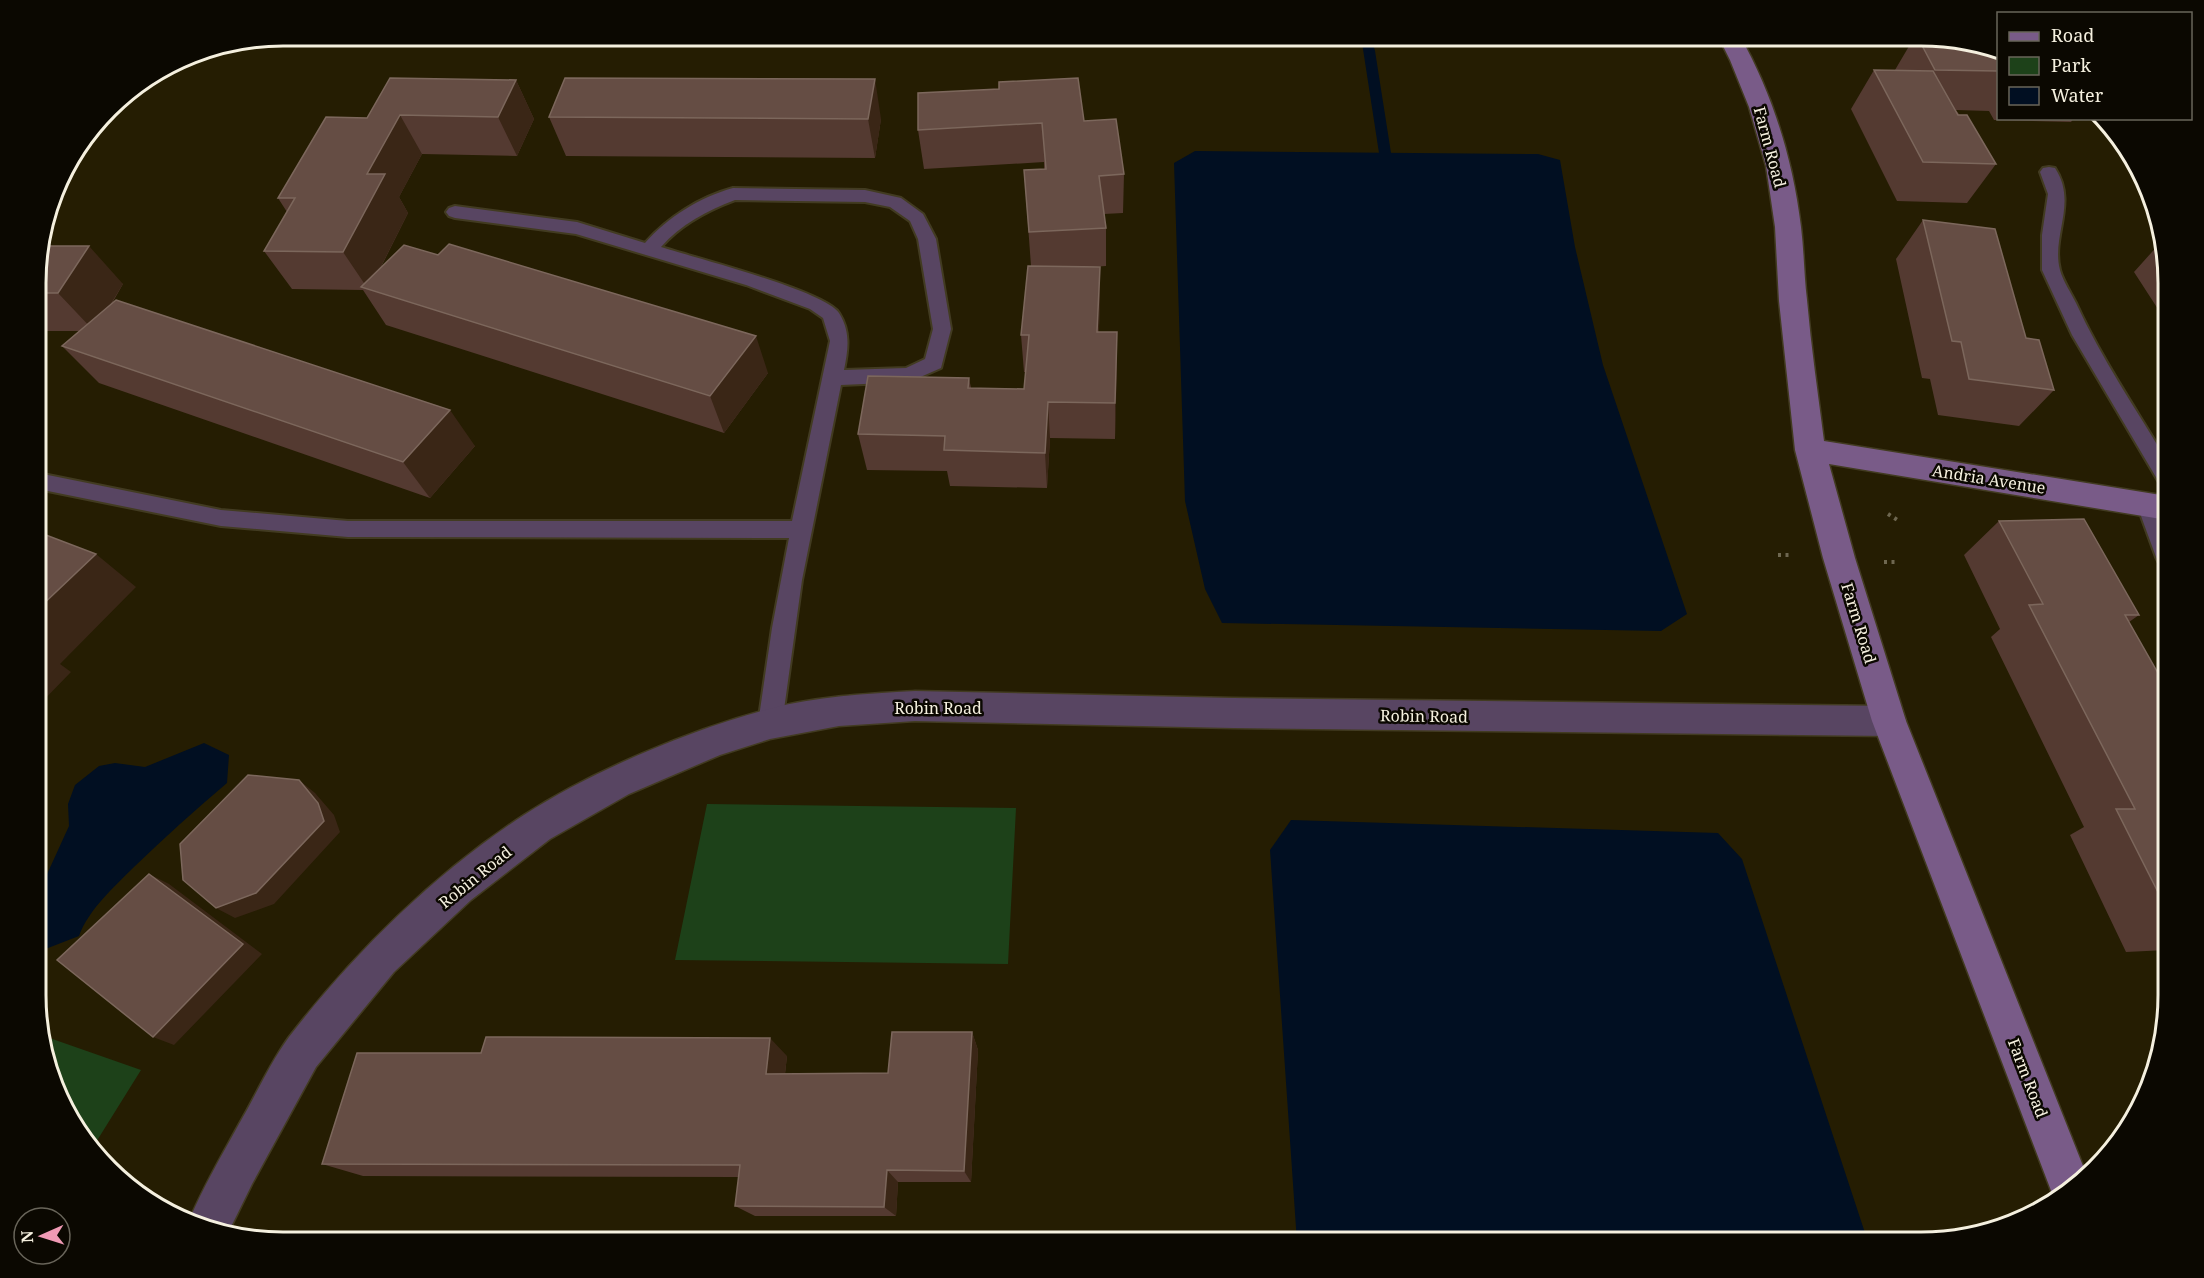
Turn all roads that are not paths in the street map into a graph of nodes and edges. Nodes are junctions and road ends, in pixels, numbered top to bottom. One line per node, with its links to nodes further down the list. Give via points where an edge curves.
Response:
1 (1734, 46): 6 (street, Farm Road, via 1761,107 1778,166 1788,227)
2 (2049, 172): 7 (lane, via 2057,194 2051,270 2081,335)
3 (455, 212): 4 (lane, via 577,228)
4 (649, 250): 5 (lane, via 817,304 831,315 840,340); 5 (lane, via 687,216 733,194 865,196 895,202 917,218 927,239 942,329 934,363 909,375)
5 (832, 378): 10 (lane)
6 (1810, 450): 9 (street, Andria Avenue); 11 (street, Farm Road)
7 (2158, 462)
8 (46, 483): 10 (lane, via 221,518 348,529)
9 (2157, 507)
10 (800, 530): 12 (lane)
11 (1889, 721): 12 (street, Robin Road, via 915,706 839,711); 13 (street, Farm Road)
12 (770, 724): 14 (street, Robin Road, via 712,742 616,783 537,827 459,887 380,959 302,1053)
13 (2068, 1181)
14 (211, 1220)

